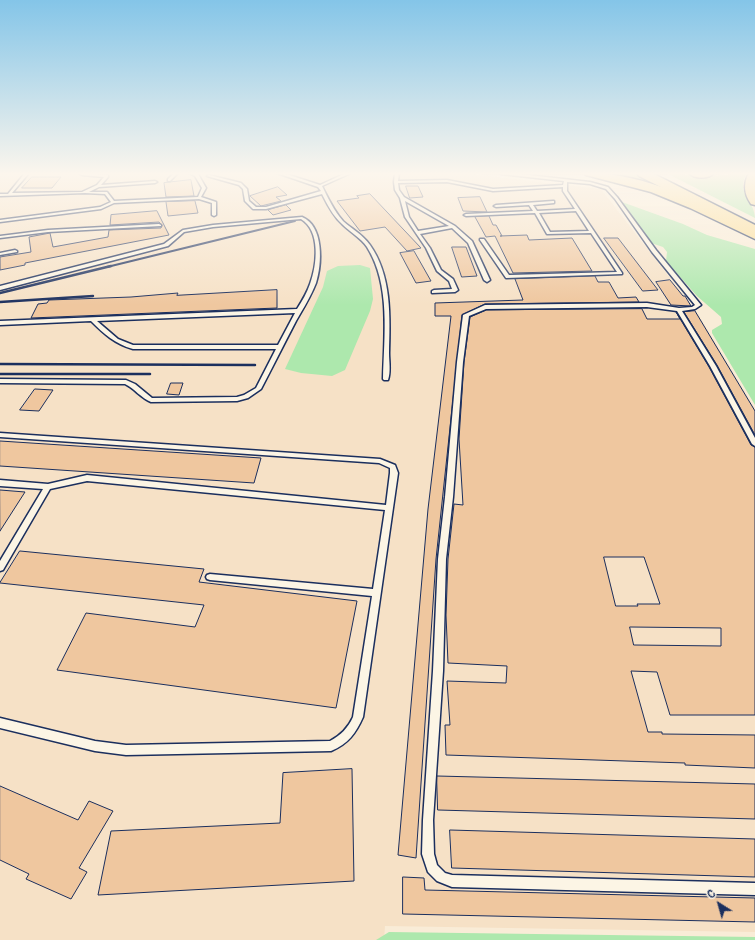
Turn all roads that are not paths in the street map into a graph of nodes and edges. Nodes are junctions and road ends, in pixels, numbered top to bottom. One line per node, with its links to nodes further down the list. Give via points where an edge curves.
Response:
1 (32, 217): 11 (lane)
2 (339, 217): 31 (lane, via 343,224 363,239 378,267 386,300)
3 (408, 217): 17 (lane)
4 (435, 217): 14 (lane)
5 (539, 217): 16 (lane, via 549,233)
6 (582, 217): 16 (lane)
7 (629, 217): 26 (lane, via 654,252 698,302 693,308)
8 (719, 217): 18 (main road)
9 (728, 217): 15 (highway)
10 (745, 217): 12 (highway)
11 (0, 221)
12 (755, 222)
13 (159, 225): 19 (lane, via 48,231)
14 (453, 227): 17 (lane); 23 (lane, via 470,242)
15 (755, 231)
16 (592, 232): 20 (lane, via 620,273 508,277)
17 (417, 233): 25 (lane, via 428,248 439,271 451,280 455,290)
18 (755, 235)
19 (0, 237)
20 (482, 240)
21 (15, 251): 22 (lane)
22 (0, 254)
23 (487, 280)
24 (0, 288): 27 (lane, via 166,245 183,231 298,218 308,222 318,243 314,282)
25 (434, 292)
26 (679, 310): 34 (lane); 42 (lane, via 647,305 485,307 466,315 442,559 428,854 432,868 441,877 452,881)
27 (299, 311): 28 (lane); 30 (lane)
28 (92, 319): 29 (lane); 30 (lane, via 115,341 128,346)
29 (0, 323)
30 (281, 347): 32 (lane, via 258,389 246,397 237,399 151,400 145,398 134,385 126,382)
31 (386, 379)
32 (0, 381)
33 (0, 435): 37 (lane, via 380,461 393,467)
34 (755, 444)
35 (0, 483): 36 (lane)
36 (48, 487): 37 (lane, via 87,478); 38 (lane)
37 (390, 508): 40 (lane)
38 (0, 568)
39 (210, 576): 40 (lane)
40 (378, 594): 41 (lane, via 358,717 352,731 341,742 331,746 126,750 95,746)
41 (0, 723)
42 (755, 889)

